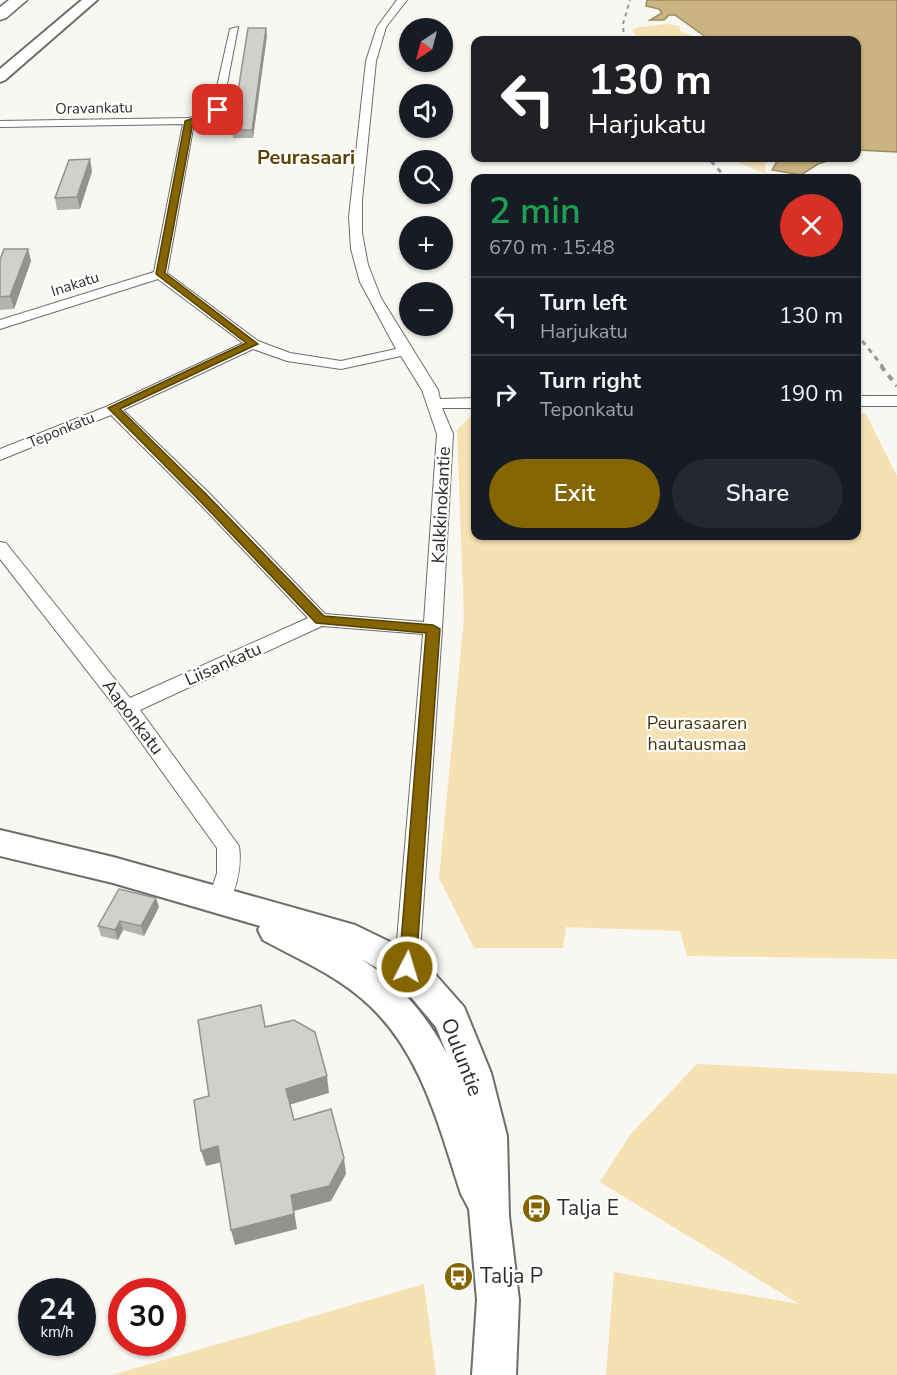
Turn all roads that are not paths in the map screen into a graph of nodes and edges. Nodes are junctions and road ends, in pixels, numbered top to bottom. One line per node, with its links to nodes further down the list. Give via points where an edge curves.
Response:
1 (18, 0): 4 (highway)
2 (90, 0): 6 (main road)
3 (402, 0): 12 (street, Kalkkinokantie, via 381,27 369,75 356,239 369,284)
4 (0, 15)
5 (235, 29): 7 (street, Oravankatu, via 218,110)
6 (0, 77)
7 (189, 121): 8 (street, Oravankatu); 9 (street)
8 (0, 124)
9 (160, 274): 10 (street, Inakatu); 11 (street)
10 (0, 325)
11 (253, 344): 12 (street, via 287,357 341,365); 17 (street, Teponkatu)
12 (406, 351): 16 (street, Kalkkinokantie, via 430,390)
13 (861, 401): 14 (street)
14 (897, 401)
15 (471, 403): 16 (street)
16 (433, 404): 21 (street, Kalkkinokantie, via 445,434)
17 (113, 408): 18 (street, Teponkatu); 20 (street)
18 (0, 455)
19 (0, 547): 22 (street, Aaponkatu)
20 (320, 620): 21 (street); 22 (street, Liisankatu)
21 (433, 629): 25 (street, Kalkkinokantie)
22 (127, 708): 24 (street, Aaponkatu, via 228,846 229,877)
23 (0, 843): 24 (main road, Ouluntie)
24 (219, 900): 25 (main road, Ouluntie, via 355,939); 26 (main road, Ouluntie, via 334,960)
25 (407, 967): 26 (street); 27 (main road, Ouluntie, via 451,1018 472,1073 488,1136)
26 (385, 997): 27 (main road, Ouluntie, via 412,1030 435,1068)
27 (489, 1216): 28 (main road, Ouluntie, via 498,1300)
28 (494, 1375)

